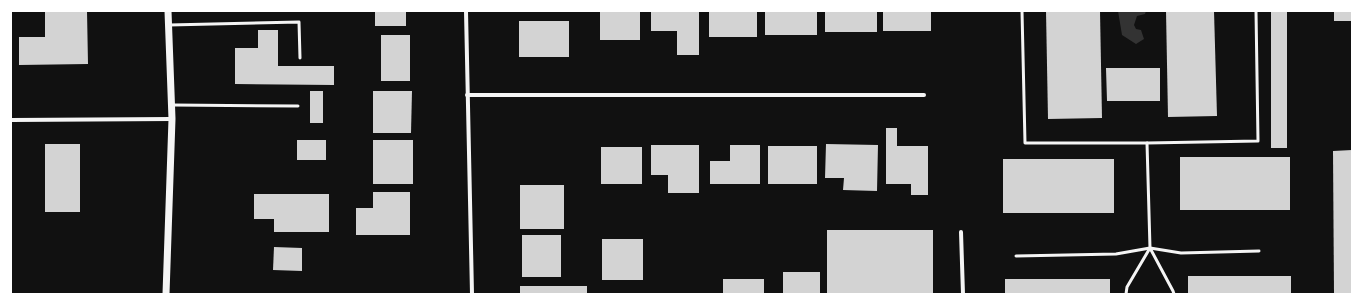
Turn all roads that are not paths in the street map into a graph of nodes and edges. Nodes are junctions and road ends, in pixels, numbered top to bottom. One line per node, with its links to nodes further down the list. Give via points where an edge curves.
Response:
1 (168, 11): 5 (street)
2 (466, 11): 8 (street)
3 (1022, 11): 13 (lane, via 1025,143)
4 (1256, 11): 13 (lane, via 1258,141)
5 (169, 25): 6 (lane, via 299,22); 9 (street)
6 (300, 58)
7 (924, 94): 8 (street)
8 (467, 95): 19 (street)
9 (171, 105): 10 (lane); 11 (street)
10 (298, 106)
11 (172, 119): 12 (street); 18 (street)
12 (11, 120)
13 (1147, 143): 15 (lane)
14 (961, 232): 20 (street)
15 (1150, 248): 16 (lane, via 1181,253); 17 (lane, via 1116,254); 21 (lane, via 1127,287); 22 (lane)
16 (1259, 251)
17 (1016, 256)
18 (166, 294)
19 (472, 294)
20 (963, 294)
21 (1126, 294)
22 (1174, 294)

